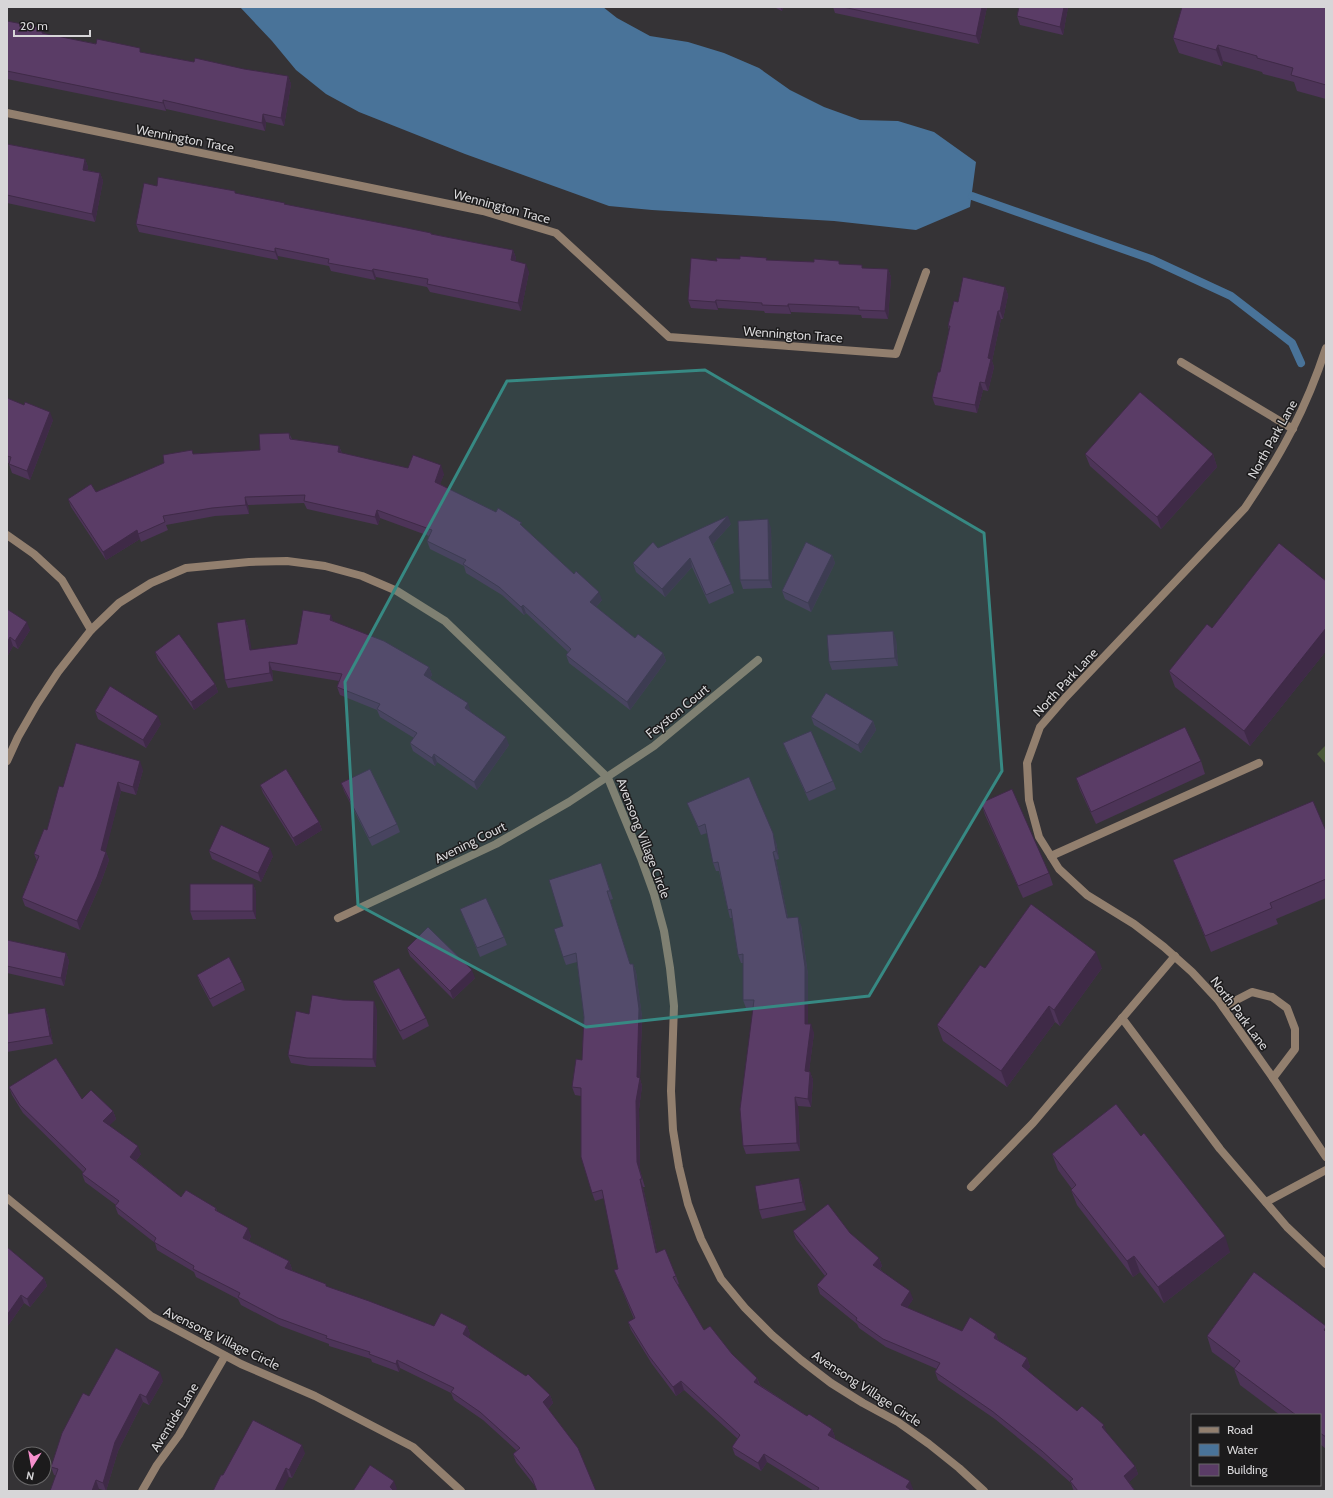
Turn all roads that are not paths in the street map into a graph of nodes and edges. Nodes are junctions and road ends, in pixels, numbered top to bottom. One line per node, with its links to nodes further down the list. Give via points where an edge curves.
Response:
1 (7, 113): 2 (street, Wennington Trace, via 483,211 556,233 669,337 896,354)
2 (926, 272)
3 (1326, 348): 5 (street, North Park Lane, via 1318,375)
4 (1181, 362): 5 (street)
5 (1293, 429): 12 (street, North Park Lane, via 1245,508 1040,727 1027,762 1029,800 1039,837)
6 (7, 535): 7 (street, via 34,554 62,580)
7 (91, 630): 9 (street, Avensong Village Circle, via 37,704); 11 (street, Avensong Village Circle, via 119,603 150,583 186,568 249,562 287,562 325,566 362,576 397,590 445,621)
8 (758, 660): 11 (street, Feyston Court, via 654,746)
9 (7, 761)
10 (1259, 763): 12 (street)
11 (608, 778): 13 (street, Avening Court, via 496,844); 27 (street, Avensong Village Circle, via 641,858 664,931 674,1006 671,1091 673,1130 688,1204 701,1240 720,1279 745,1308 801,1360 831,1383 898,1422 929,1444)
12 (1051, 856): 14 (street, North Park Lane, via 1059,869 1087,895 1134,924)
13 (338, 918)
14 (1175, 956): 15 (street, North Park Lane); 16 (street)
15 (1223, 1007): 17 (street, North Park Lane); 17 (street, via 1252,992 1272,997 1287,1008 1295,1029 1295,1049)
16 (1122, 1018): 20 (street, via 1033,1122); 22 (street, via 1220,1149)
17 (1273, 1078): 18 (street, North Park Lane)
18 (1326, 1157)
19 (1326, 1170): 22 (street)
20 (971, 1187)
21 (7, 1198): 24 (street, Avensong Village Circle, via 151,1316)
22 (1266, 1202): 23 (street)
23 (1326, 1264)
24 (225, 1356): 25 (street, Aventide Lane, via 179,1435); 26 (street, Avensong Village Circle, via 315,1396 413,1447)
25 (142, 1491)
26 (461, 1491)
27 (984, 1491)

